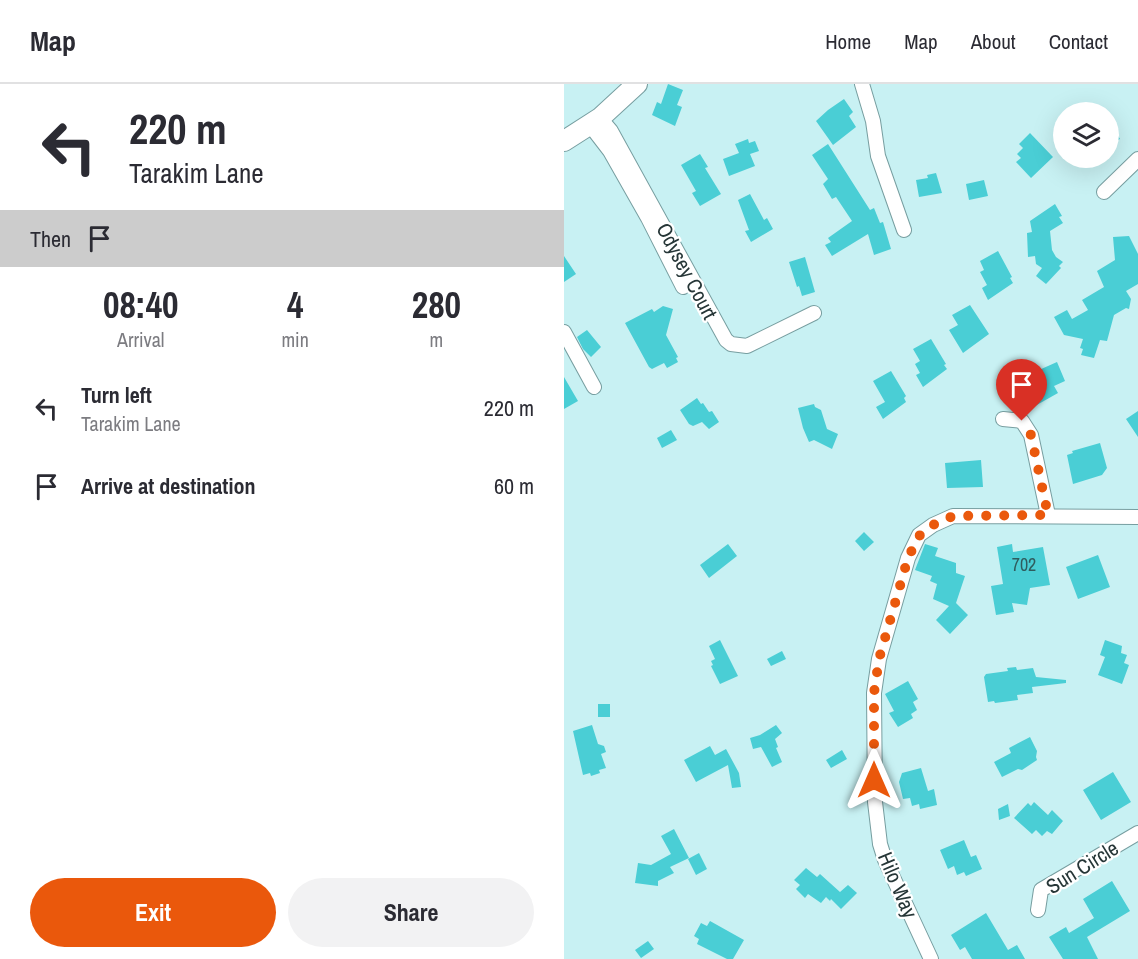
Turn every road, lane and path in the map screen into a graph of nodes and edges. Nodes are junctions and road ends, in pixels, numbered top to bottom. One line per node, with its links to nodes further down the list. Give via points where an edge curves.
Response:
1 (637, 84): 3 (street)
2 (862, 84): 7 (street, via 878,156)
3 (595, 122): 4 (street); 8 (street); 9 (street, Odysey Court, via 611,131 726,340 747,346)
4 (564, 141)
5 (1138, 159): 6 (street)
6 (1104, 192)
7 (904, 230)
8 (683, 287)
9 (814, 313)
10 (564, 332): 11 (street)
11 (594, 387)
12 (1003, 419): 13 (street, via 1022,421 1031,435)
13 (1048, 515): 14 (street, Hilo Way); 17 (street, Hilo Way, via 953,516 919,536 908,558 879,659 874,693 874,802 880,844)
14 (1138, 517)
15 (1138, 832): 16 (street, Sun Circle, via 1041,890)
16 (1038, 910)
17 (931, 959)

